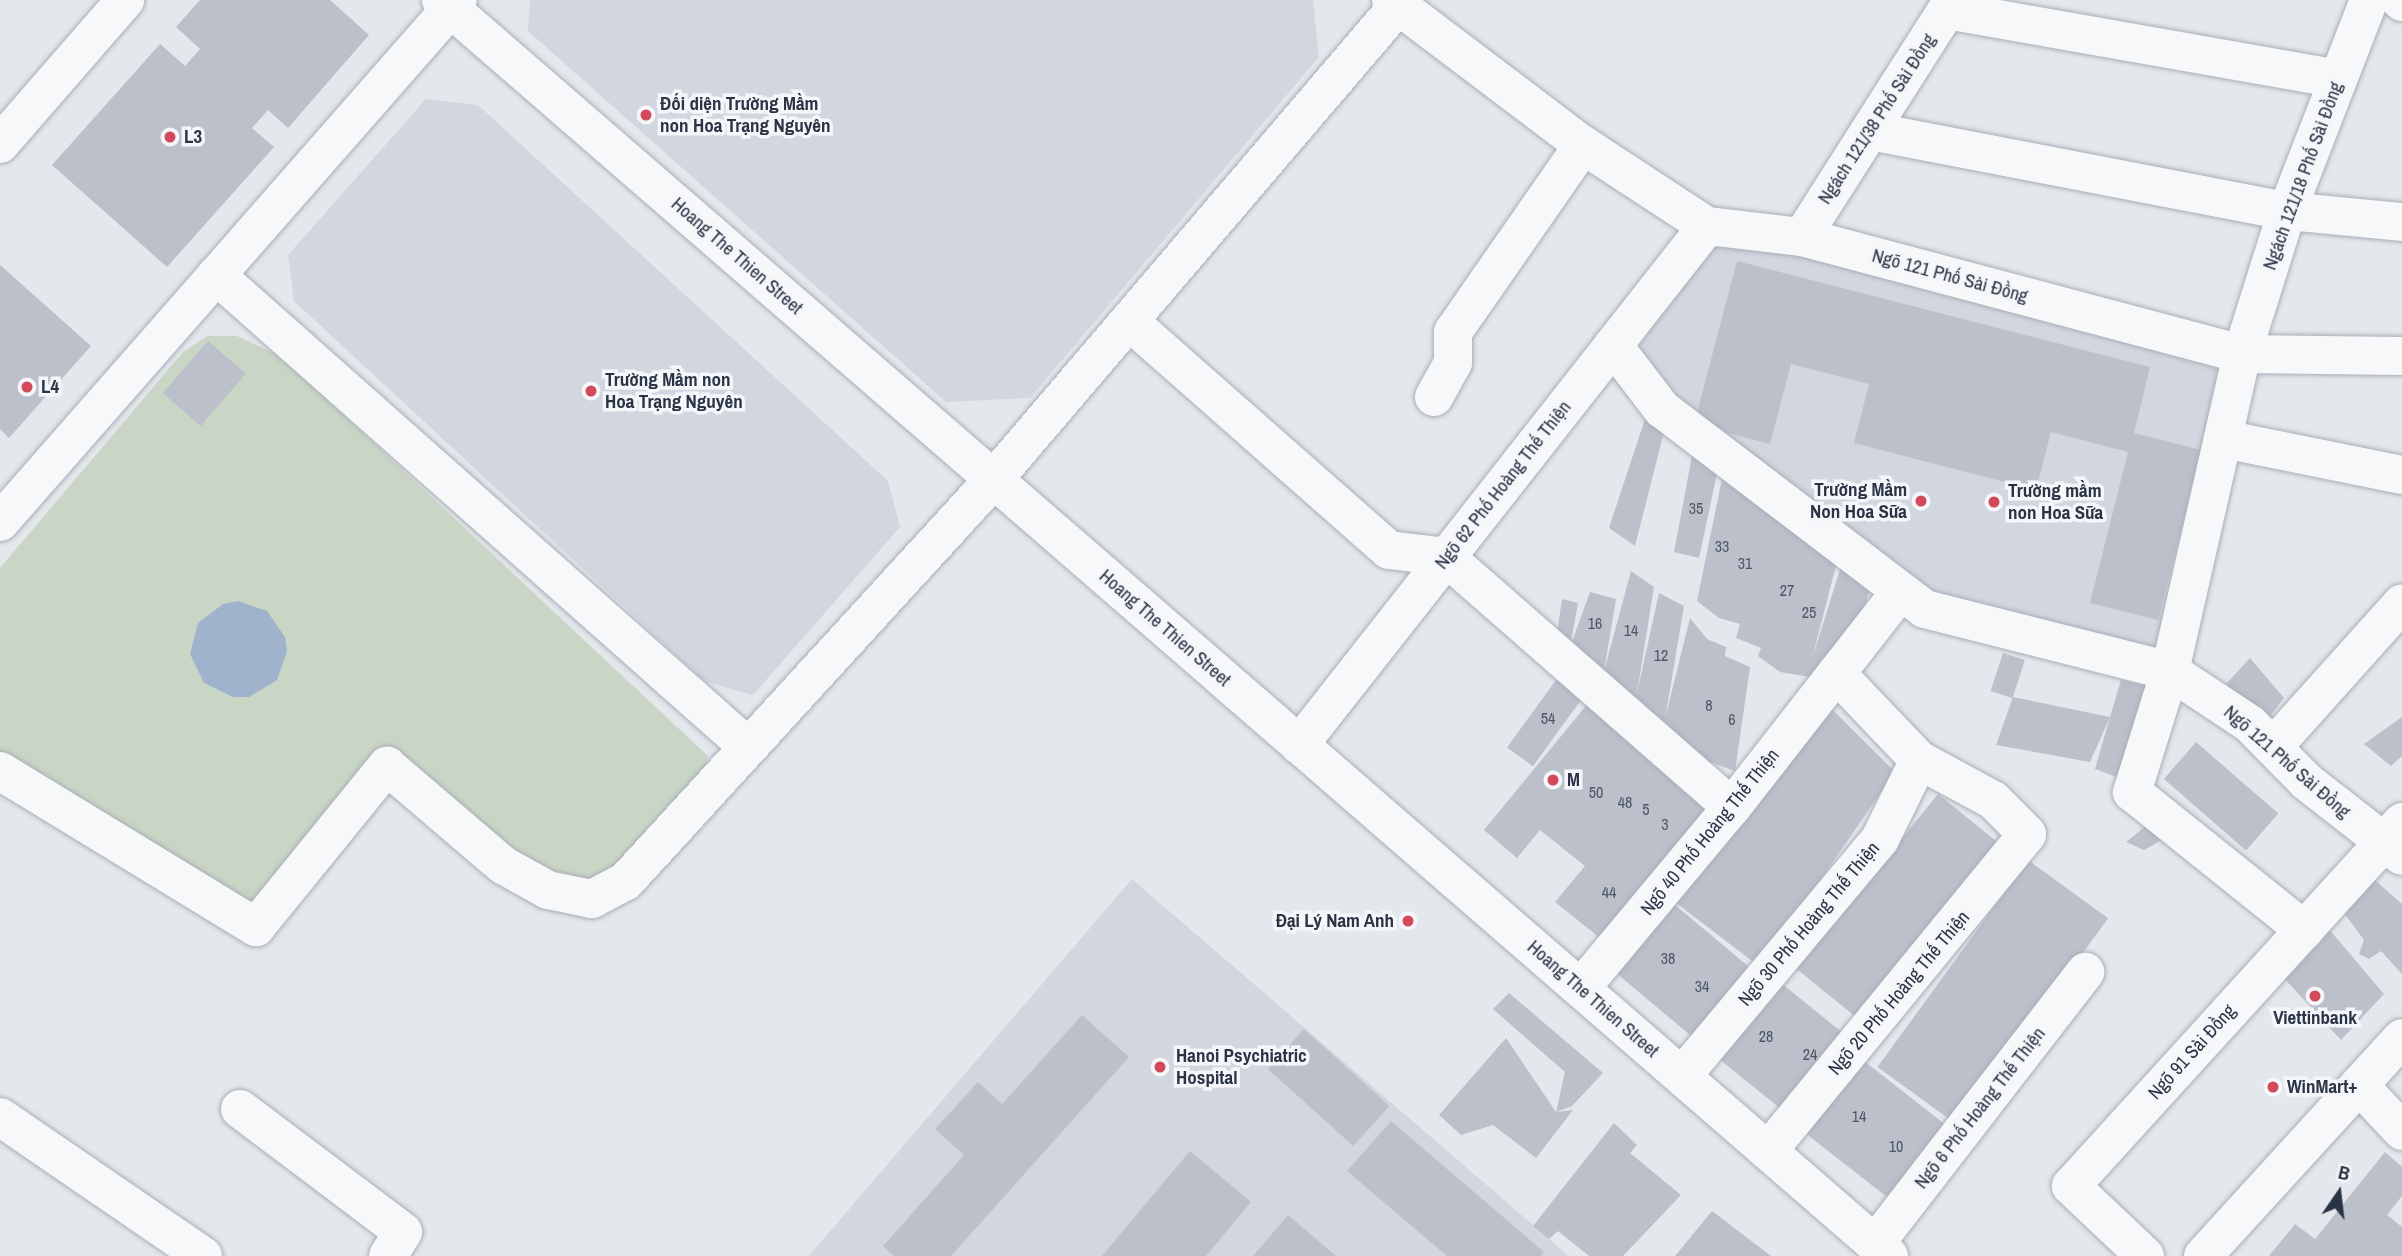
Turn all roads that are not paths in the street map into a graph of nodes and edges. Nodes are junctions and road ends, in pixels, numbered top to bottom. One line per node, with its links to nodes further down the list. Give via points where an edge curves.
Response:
1 (125, 0): 8 (street)
2 (2369, 0): 6 (street, Ngách 121/18 Phố Sài Đồng)
3 (1397, 2): 9 (street, Ngõ 121 Phố Sài Đồng); 15 (street)
4 (450, 3): 14 (street); 22 (street, Hoang The Thien Street)
5 (1950, 5): 6 (street); 7 (street, Ngách 121/38 Phố Sài Đồng)
6 (2337, 79): 10 (street, Ngách 121/18 Phố Sài Đồng)
7 (1870, 131): 10 (street); 13 (street, Ngách 121/38 Phố Sài Đồng)
8 (0, 145)
9 (1583, 145): 12 (street, Ngõ 121 Phố Sài Đồng); 19 (street, via 1453,332 1453,363)
10 (2287, 212): 11 (street); 17 (street, Ngách 121/18 Phố Sài Đồng)
11 (2402, 222)
12 (1707, 226): 13 (street, Ngõ 121 Phố Sài Đồng); 16 (street, Ngõ 62 Phố Hoàng Thế Thiện)
13 (1802, 237): 17 (street, Ngõ 121 Phố Sài Đồng)
14 (216, 275): 23 (street); 30 (street)
15 (1129, 320): 22 (street); 24 (street, via 1389,550)
16 (1614, 345): 24 (street, Ngõ 62 Phố Hoàng Thế Thiện); 25 (street, Ngõ 121 Phố Sài Đồng, via 1662,408)
17 (2242, 354): 18 (street, Ngõ 121 Phố Sài Đồng); 20 (street)
18 (2402, 356)
19 (1434, 397)
20 (2223, 439): 21 (street); 27 (street)
21 (2402, 475)
22 (995, 479): 29 (street, Hoang The Thien Street); 30 (street)
23 (0, 522)
24 (1446, 557): 29 (street, Ngõ 62 Phố Hoàng Thế Thiện); 34 (street)
25 (1900, 592): 27 (street, Ngõ 121 Phố Sài Đồng, via 1925,609); 28 (street, Ngõ 40 Phố Hoàng Thế Thiện)
26 (2402, 603): 31 (street)
27 (2170, 671): 31 (street, Ngõ 121 Phố Sài Đồng, via 2250,724); 36 (street, via 2132,792)
28 (1836, 673): 32 (street); 34 (street, Ngõ 40 Phố Hoàng Thế Thiện)
29 (1299, 745): 38 (street, Hoang The Thien Street)
30 (748, 747): 33 (street, via 626,881 593,900 548,890 503,865 387,766 256,927)
31 (2273, 747): 35 (street, Ngõ 121 Phố Sài Đồng)
32 (1919, 760): 40 (street, Ngõ 30 Phố Hoàng Thế Thiện, via 1880,839); 45 (street, Ngõ 20 Phố Hoàng Thế Thiện, via 1993,800 2027,834)
33 (0, 771)
34 (1732, 807): 38 (street, Ngõ 40 Phố Hoàng Thế Thiện)
35 (2396, 840): 36 (street, Ngõ 91 Sài Đồng)
36 (2304, 930): 49 (street, Ngõ 91 Sài Đồng, via 2071,1186)
37 (2085, 972): 46 (street, Ngõ 6 Phố Hoàng Thế Thiện)
38 (1581, 988): 40 (street, Hoang The Thien Street)
39 (2402, 1038): 41 (street)
40 (1682, 1076): 45 (street, Hoang The Thien Street)
41 (2359, 1085): 44 (street); 50 (street)
42 (240, 1109): 48 (street, via 403,1232)
43 (0, 1117): 47 (street)
44 (2402, 1131)
45 (1768, 1151): 46 (street, Hoang The Thien Street)
46 (1881, 1252)
47 (203, 1256)
48 (388, 1256)
49 (2145, 1256)
50 (2203, 1256)

